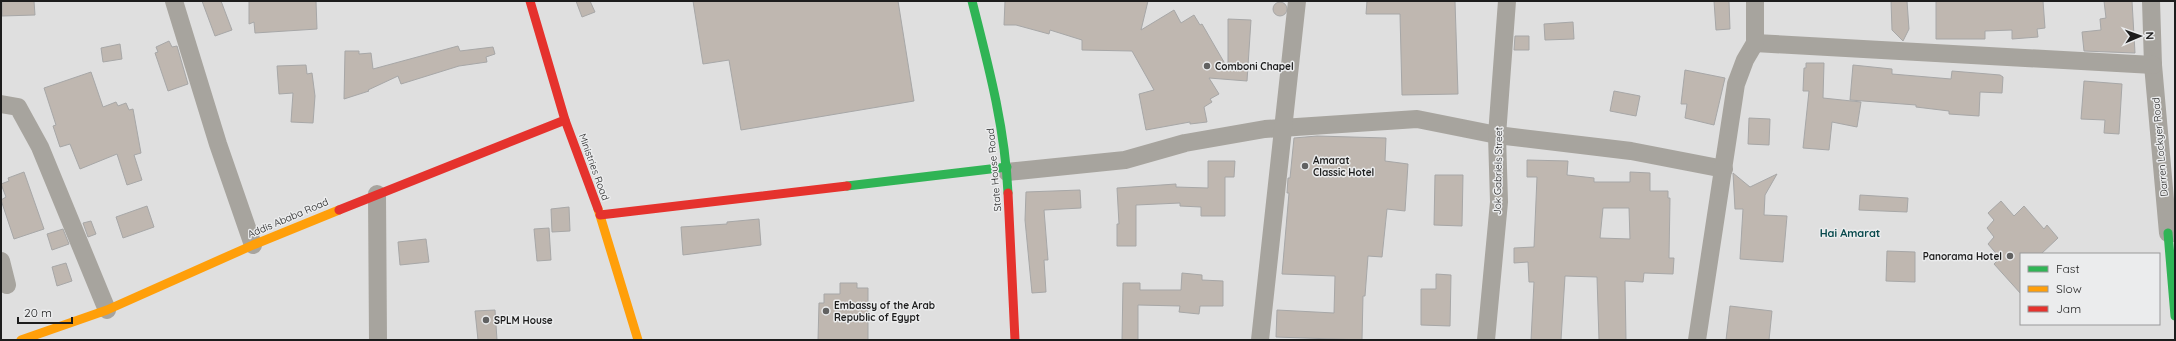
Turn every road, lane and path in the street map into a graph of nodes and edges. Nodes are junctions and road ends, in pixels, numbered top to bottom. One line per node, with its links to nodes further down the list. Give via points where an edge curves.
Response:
1 (174, 1): 19 (street, via 218,144)
2 (530, 1): 11 (main road, Ministries Road)
3 (972, 1): 14 (main road, State House Road, via 996,98)
4 (1297, 1): 12 (street)
5 (1507, 1): 13 (street, Jok Gabriels Street)
6 (1755, 1): 8 (street)
7 (2151, 1): 9 (street, Darren Lockyer Road)
8 (1755, 43): 9 (street); 15 (street, via 1736,84)
9 (2153, 65): 18 (street, Darren Lockyer Road)
10 (1, 104): 22 (street, via 18,107 40,147)
11 (565, 120): 16 (main road, Addis Ababa Road); 17 (main road, Ministries Road)
12 (1284, 129): 13 (street, via 1417,119); 14 (street, via 1265,129 1185,143 1125,160); 28 (street)
13 (1497, 135): 15 (street, via 1631,151); 29 (street, Jok Gabriels Street, via 1499,202)
14 (1007, 169): 17 (main road); 27 (main road, State House Road)
15 (1724, 169): 30 (street)
16 (377, 194): 19 (main road, Addis Ababa Road); 25 (street)
17 (600, 215): 26 (main road, Ministries Road)
18 (2172, 233): 23 (main road, Darren Lockyer Road)
19 (253, 245): 22 (main road, Addis Ababa Road)
20 (1, 261): 21 (street)
21 (6, 285)
22 (107, 310): 24 (main road, Addis Ababa Road)
23 (2175, 316)
24 (21, 340)
25 (378, 340)
26 (638, 340)
27 (1015, 340)
28 (1260, 340)
29 (1486, 340)
30 (1697, 340)

